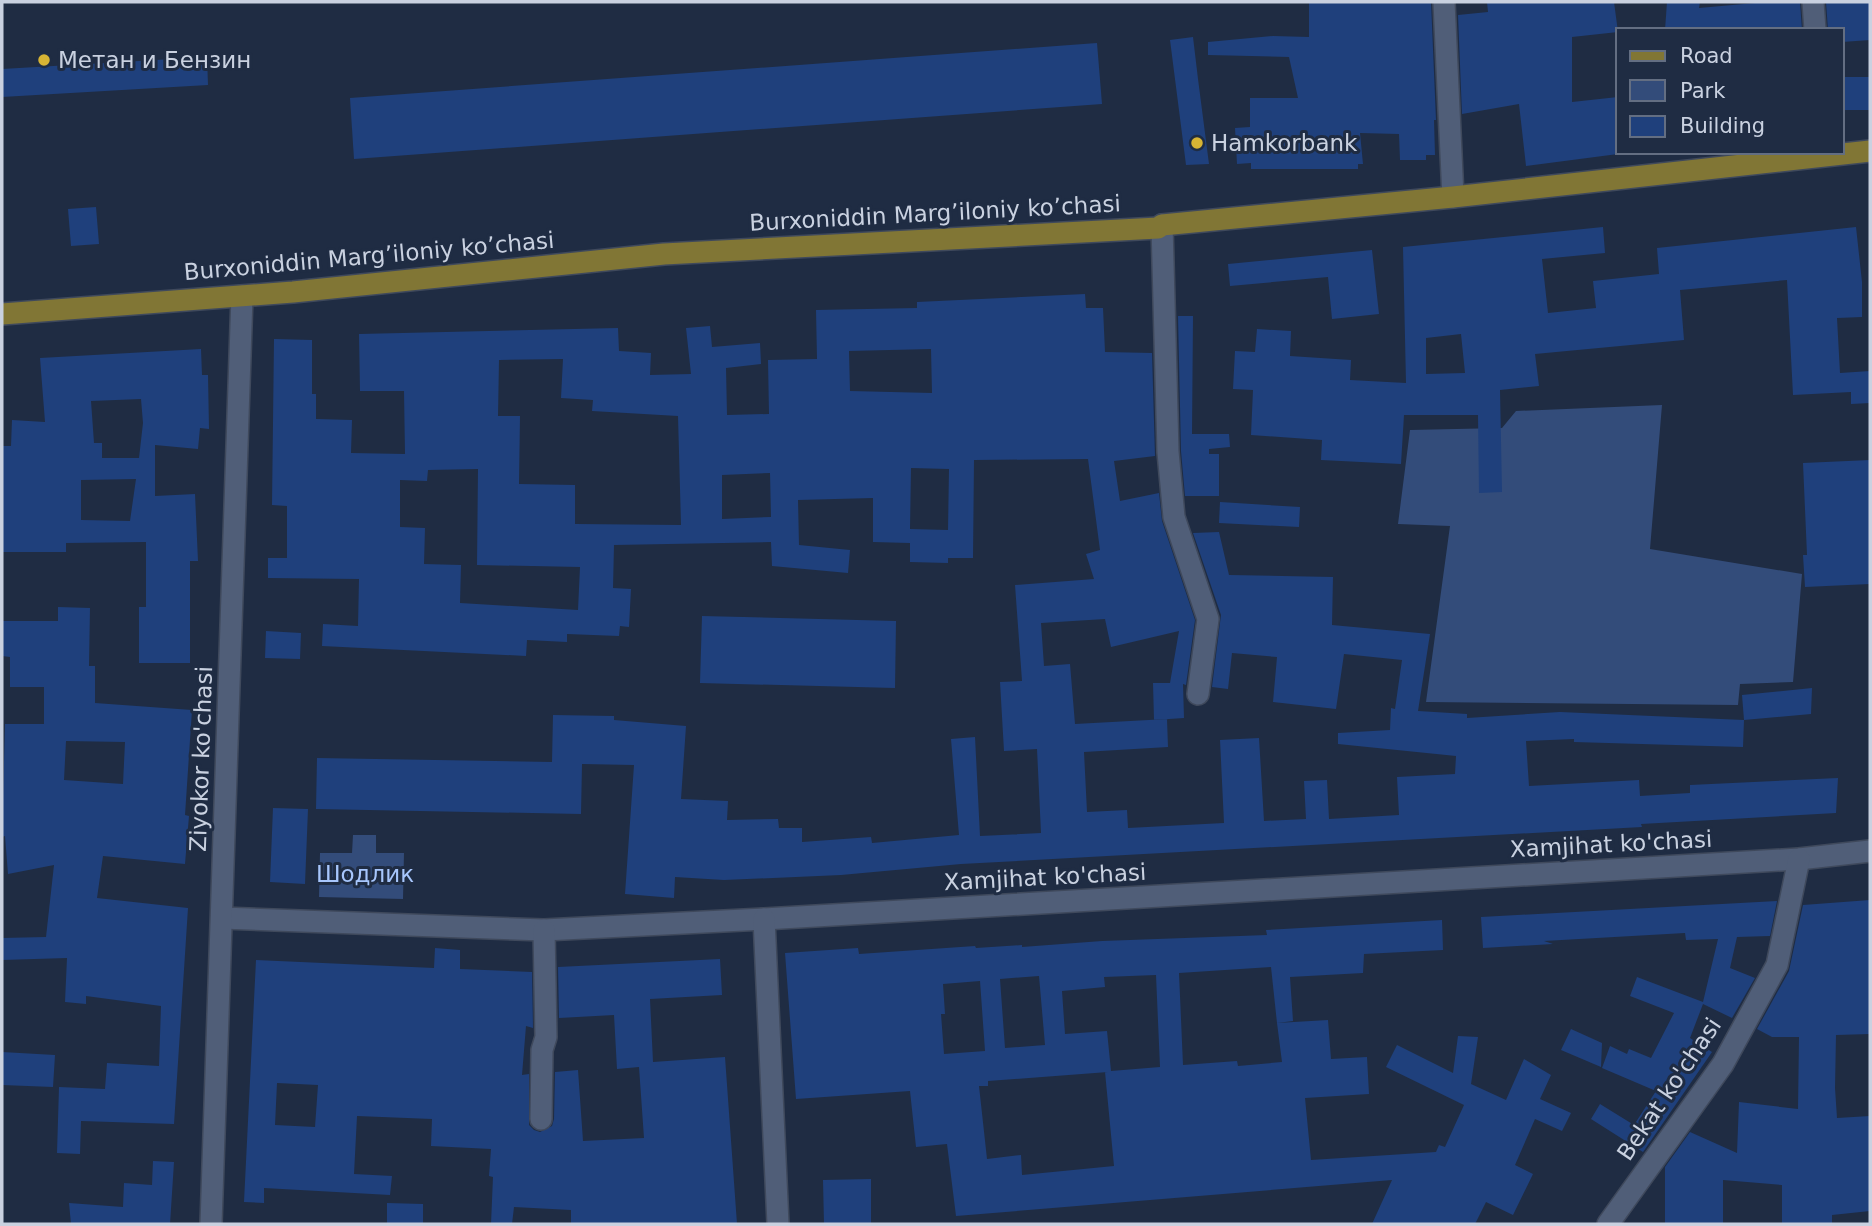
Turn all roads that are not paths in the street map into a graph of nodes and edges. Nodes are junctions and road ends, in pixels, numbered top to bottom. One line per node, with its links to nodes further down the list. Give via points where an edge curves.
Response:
1 (1444, 2): 7 (street)
2 (1813, 2): 3 (street)
3 (1815, 28)
4 (1870, 151): 5 (main road, Burxoniddin Marg’iloniy ko’chasi)
5 (1844, 153)
6 (1832, 154): 7 (main road, Burxoniddin Marg’iloniy ko’chasi)
7 (1453, 197): 8 (main road, Burxoniddin Marg’iloniy ko’chasi)
8 (1162, 225): 9 (main road, Burxoniddin Marg’iloniy ko’chasi, via 664,254); 11 (street, via 1174,517 1208,619)
9 (242, 296): 10 (main road, Burxoniddin Marg’iloniy ko’chasi); 14 (street, Ziyokor ko'chasi)
10 (2, 314)
11 (1198, 694)
12 (1870, 851): 13 (street, Xamjihat ko'chasi)
13 (1799, 859): 15 (street, Xamjihat ko'chasi); 20 (street, Bekat ko'chasi, via 1777,965 1723,1064)
14 (222, 918): 16 (street, Xamjihat ko'chasi); 18 (street, Ziyokor ko'chasi)
15 (764, 919): 16 (street, Xamjihat ko'chasi); 19 (street)
16 (544, 930): 17 (street, via 546,1037)
17 (541, 1119)
18 (211, 1224)
19 (778, 1224)
20 (1608, 1224)

